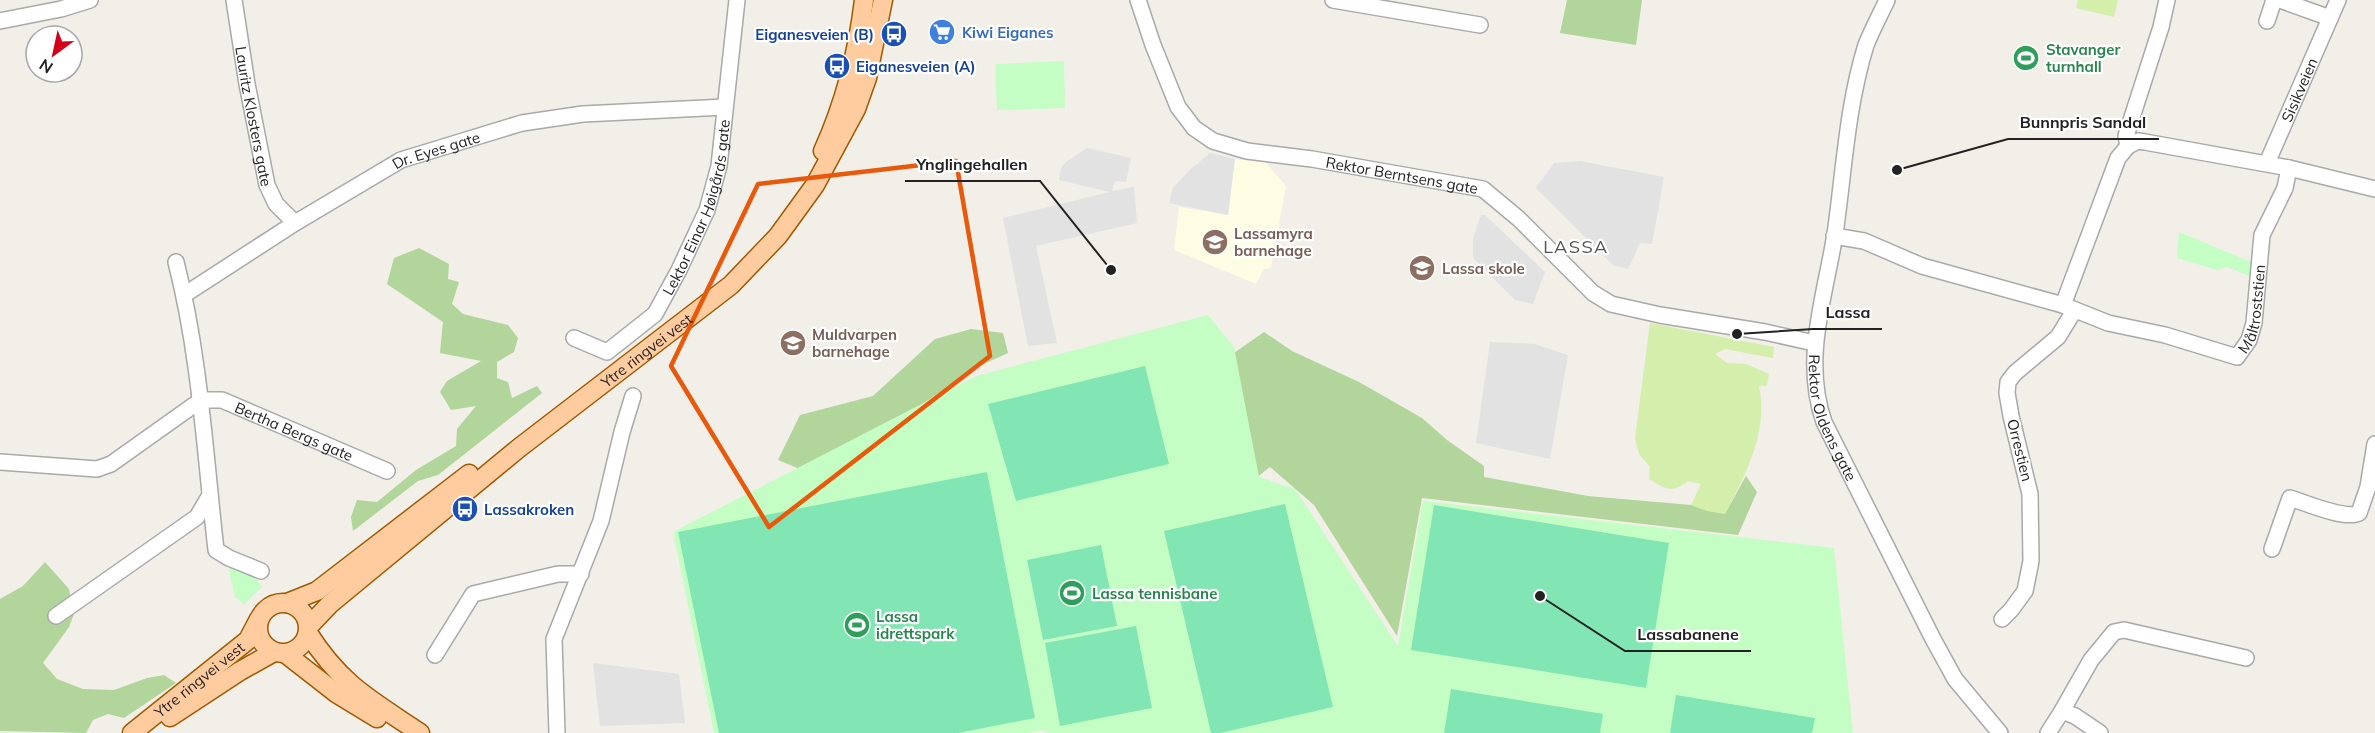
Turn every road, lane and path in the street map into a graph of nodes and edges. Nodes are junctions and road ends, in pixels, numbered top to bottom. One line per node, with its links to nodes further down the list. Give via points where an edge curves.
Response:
1 (90, 0): 14 (street)
2 (234, 0): 22 (street, Lauritz Klosters gate, via 267,185 276,204)
3 (737, 0): 17 (street, Lektor Einar Høigårds gate)
4 (864, 0): 38 (main road, Ytre ringvei vest, via 849,72 825,145 806,183 763,242 721,281 316,591)
5 (883, 0): 42 (main road, Ytre ringvei vest, via 856,109 815,185 778,236 731,285 519,448 330,604)
6 (1138, 0): 28 (street, Rektor Berntsens gate, via 1178,107 1194,128 1213,141 1247,151 1484,189 1593,292 1611,304)
7 (1333, 0): 16 (street)
8 (1887, 0): 23 (street, Rektor Oldens gate, via 1867,44 1855,86)
9 (2167, 0): 18 (street, Orrestien, via 2126,136)
10 (2274, 0): 15 (street)
11 (2280, 0): 13 (street)
12 (2338, 0): 13 (street, Sisikveien)
13 (2330, 18): 19 (street, Sisikveien)
14 (0, 21)
15 (2267, 21)
16 (1480, 26)
17 (725, 107): 22 (street, Dr. Eyes gate, via 594,113 522,123 400,160); 27 (street, Lektor Einar Høigårds gate, via 719,166 706,210 662,304 648,321 607,352)
18 (2128, 146): 19 (street, via 2138,141); 26 (street, Orrestien, via 2118,158)
19 (2267, 164): 20 (street)
20 (2289, 168): 21 (street); 26 (street, Måltroststien, via 2285,188 2262,235 2254,323 2249,340 2237,357 2108,323)
21 (2375, 189)
22 (295, 223): 25 (street, Dr. Eyes gate)
23 (1834, 236): 26 (street, via 1864,241 1922,266); 28 (street, Rektor Oldens gate)
24 (176, 262): 25 (street)
25 (184, 295): 30 (street)
26 (2069, 308): 41 (street, Orrestien, via 2058,337 2008,382 2011,416 2030,494 2031,561 2025,591)
27 (574, 338)
28 (1814, 343): 52 (street, Rektor Oldens gate, via 1816,395 1824,422 1944,659)
29 (633, 396): 37 (street, via 601,521)
30 (201, 400): 32 (street, via 97,470); 33 (street, Bertha Bergs gate, via 222,400); 34 (street)
31 (2375, 444): 35 (street, via 2359,513 2353,516 2290,498)
32 (0, 462)
33 (387, 471)
34 (210, 495): 36 (street, via 216,550); 39 (street, via 197,518)
35 (2272, 549)
36 (261, 572)
37 (581, 574): 44 (street, via 558,574 473,594); 51 (street, via 554,639)
38 (287, 603): 40 (main road, via 270,606); 42 (main road, via 305,615)
39 (56, 616)
40 (259, 619): 43 (main road, via 260,640); 47 (main road, Ytre ringvei vest, via 248,640)
41 (2002, 619)
42 (309, 630): 43 (main road, via 302,646); 50 (main road, via 322,656 345,681)
43 (280, 653): 48 (main road, Ytre ringvei vest, via 231,676); 49 (main road, via 364,711)
44 (435, 655)
45 (2246, 658): 46 (street, via 2124,630 2114,632 2091,660)
46 (2062, 711): 53 (street); 54 (street)
47 (132, 733)
48 (146, 733)
49 (411, 733)
50 (420, 733)
51 (557, 733)
52 (2000, 733)
53 (2048, 733)
54 (2100, 733)

